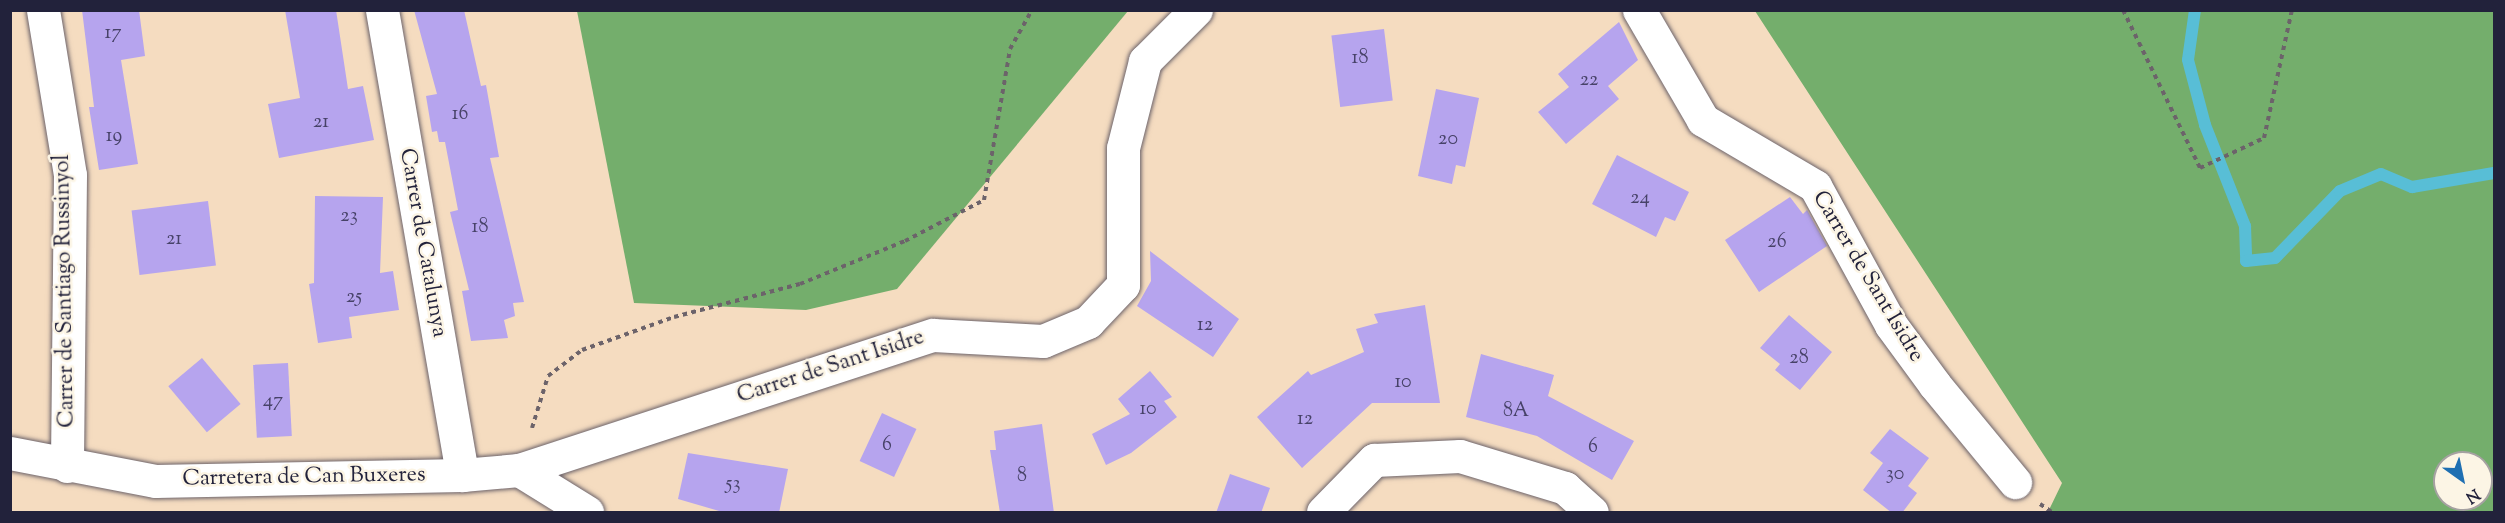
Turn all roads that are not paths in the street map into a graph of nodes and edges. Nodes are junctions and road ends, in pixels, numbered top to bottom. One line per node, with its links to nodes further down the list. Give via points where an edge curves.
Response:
1 (43, 10): 6 (street, Carrer de Santiago Russinyol, via 70,175)
2 (382, 10): 8 (street, Carrer de Catalunya)
3 (1196, 10): 7 (street, Carrer de Sant Isidre, via 1145,61 1123,148 1124,285 1088,322 1043,340 933,334)
4 (1639, 10): 9 (street, Carrer de Sant Isidre, via 1703,120 1815,186 1891,325)
5 (10, 453): 6 (street, Carretera de Can Buxeres)
6 (67, 465): 8 (street, Carretera de Can Buxeres, via 155,481)
7 (519, 470): 8 (street, Carretera de Can Buxeres); 10 (street)
8 (462, 475)
9 (2015, 482)
10 (587, 513)
11 (1323, 513): 12 (street, via 1374,460 1460,456 1565,488)
12 (1592, 513)

